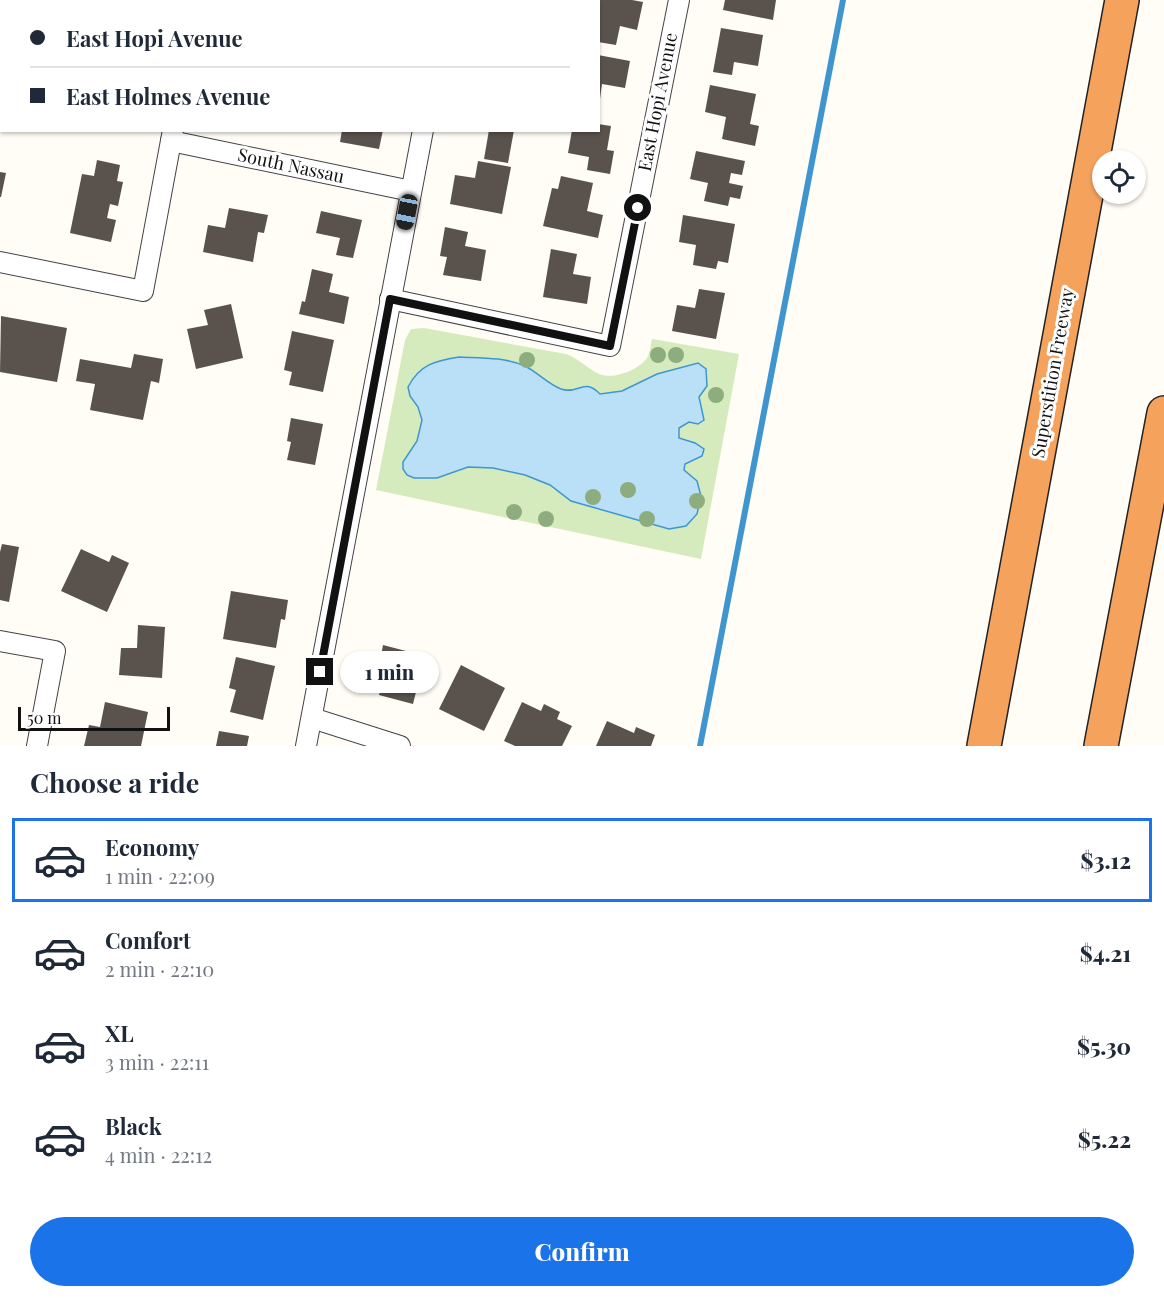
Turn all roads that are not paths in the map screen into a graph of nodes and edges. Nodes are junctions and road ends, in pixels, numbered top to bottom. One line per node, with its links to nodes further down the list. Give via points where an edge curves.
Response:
1 (679, 0): 7 (street, East Hopi Avenue, via 610,346)
2 (1122, 0): 17 (highway, Superstition Freeway)
3 (423, 132): 5 (street)
4 (172, 136): 5 (street, South Nassau); 6 (street, via 143,291)
5 (411, 191): 7 (street)
6 (0, 262)
7 (390, 299): 12 (street)
8 (1164, 413): 10 (highway)
9 (1164, 492): 10 (highway)
10 (1124, 640): 13 (highway)
11 (0, 641): 14 (street, via 55,651)
12 (312, 718): 15 (street); 16 (street)
13 (1103, 736)
14 (37, 746)
15 (306, 746)
16 (400, 746)
17 (984, 746)

